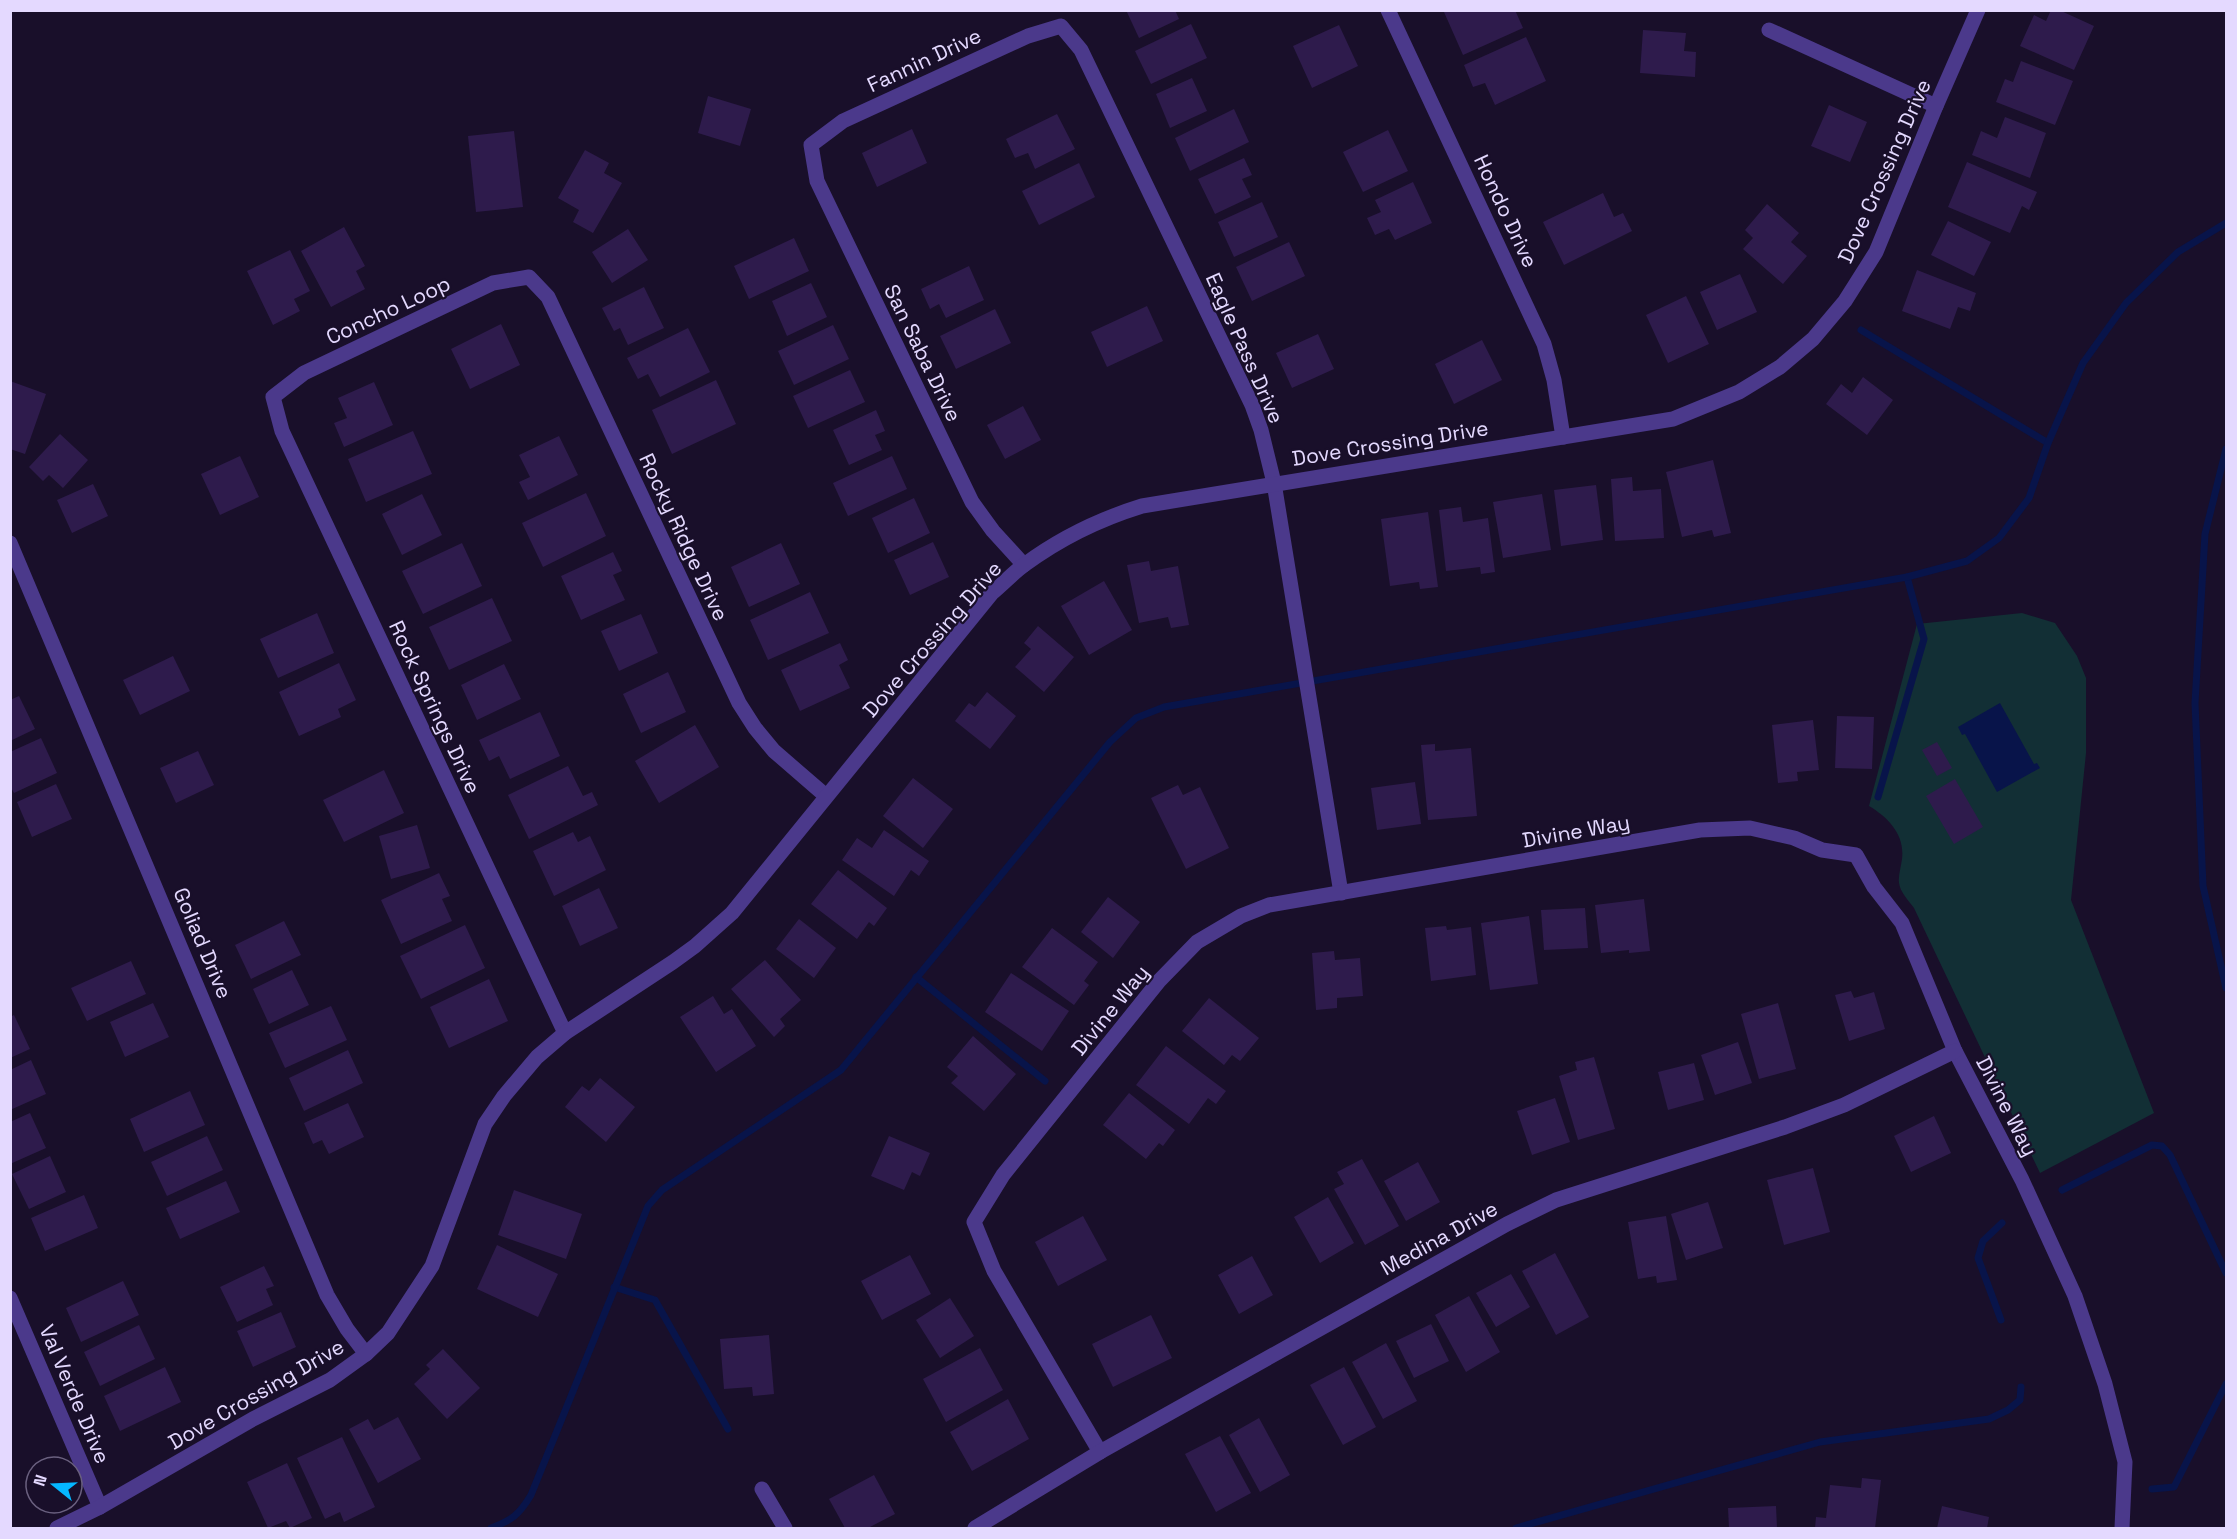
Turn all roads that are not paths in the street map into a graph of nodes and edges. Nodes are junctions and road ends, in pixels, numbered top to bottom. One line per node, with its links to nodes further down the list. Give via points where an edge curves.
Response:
1 (1388, 10): 9 (street, Hondo Drive, via 1544,344)
2 (1978, 10): 5 (street, Dove Crossing Drive)
3 (1061, 26): 6 (street, Fannin Drive, via 1028,36 843,121); 10 (street, Eagle Pass Drive, via 1081,50 1252,405)
4 (1769, 30): 5 (street)
5 (1936, 106): 9 (street, Dove Crossing Drive, via 1876,252 1845,302 1813,339 1780,367 1739,392 1673,419)
6 (811, 145): 12 (street, San Saba Drive, via 817,181 972,502)
7 (529, 277): 8 (street, Concho Loop, via 483,288 304,373); 13 (street, Rocky Ridge Drive, via 548,297 738,703 774,751)
8 (273, 397): 15 (street, Rock Springs Drive, via 282,432)
9 (1563, 437): 10 (street, Dove Crossing Drive)
10 (1274, 483): 12 (street, Dove Crossing Drive, via 1142,506 1076,532); 14 (street, Eagle Pass Drive)
11 (10, 543): 18 (street, Goliad Drive, via 327,1295)
12 (1024, 565): 13 (street, Dove Crossing Drive, via 992,593)
13 (826, 796): 15 (street, Dove Crossing Drive, via 714,930 674,962)
14 (1341, 893): 16 (street, Divine Way, via 1700,830 1750,828 1794,838 1822,850 1856,855 1902,923); 19 (street, Divine Way, via 1269,905 1241,916 1197,942 1160,981 1003,1175 974,1222 994,1271)
15 (565, 1033): 18 (street, Dove Crossing Drive, via 537,1057 485,1124 432,1266 388,1333)
16 (1955, 1051): 19 (street, Medina Drive, via 1844,1105 1556,1200); 25 (street, Divine Way, via 2022,1180 2075,1296 2105,1384 2125,1462)
17 (10, 1298): 21 (street, Val Verde Drive)
18 (366, 1354): 21 (street, Dove Crossing Drive, via 330,1380 253,1419)
19 (1100, 1452): 24 (street, Medina Drive)
20 (762, 1489): 23 (street)
21 (100, 1507): 22 (street, Dove Crossing Drive)
22 (57, 1528)
23 (785, 1528)
24 (975, 1528)
25 (2122, 1528)

